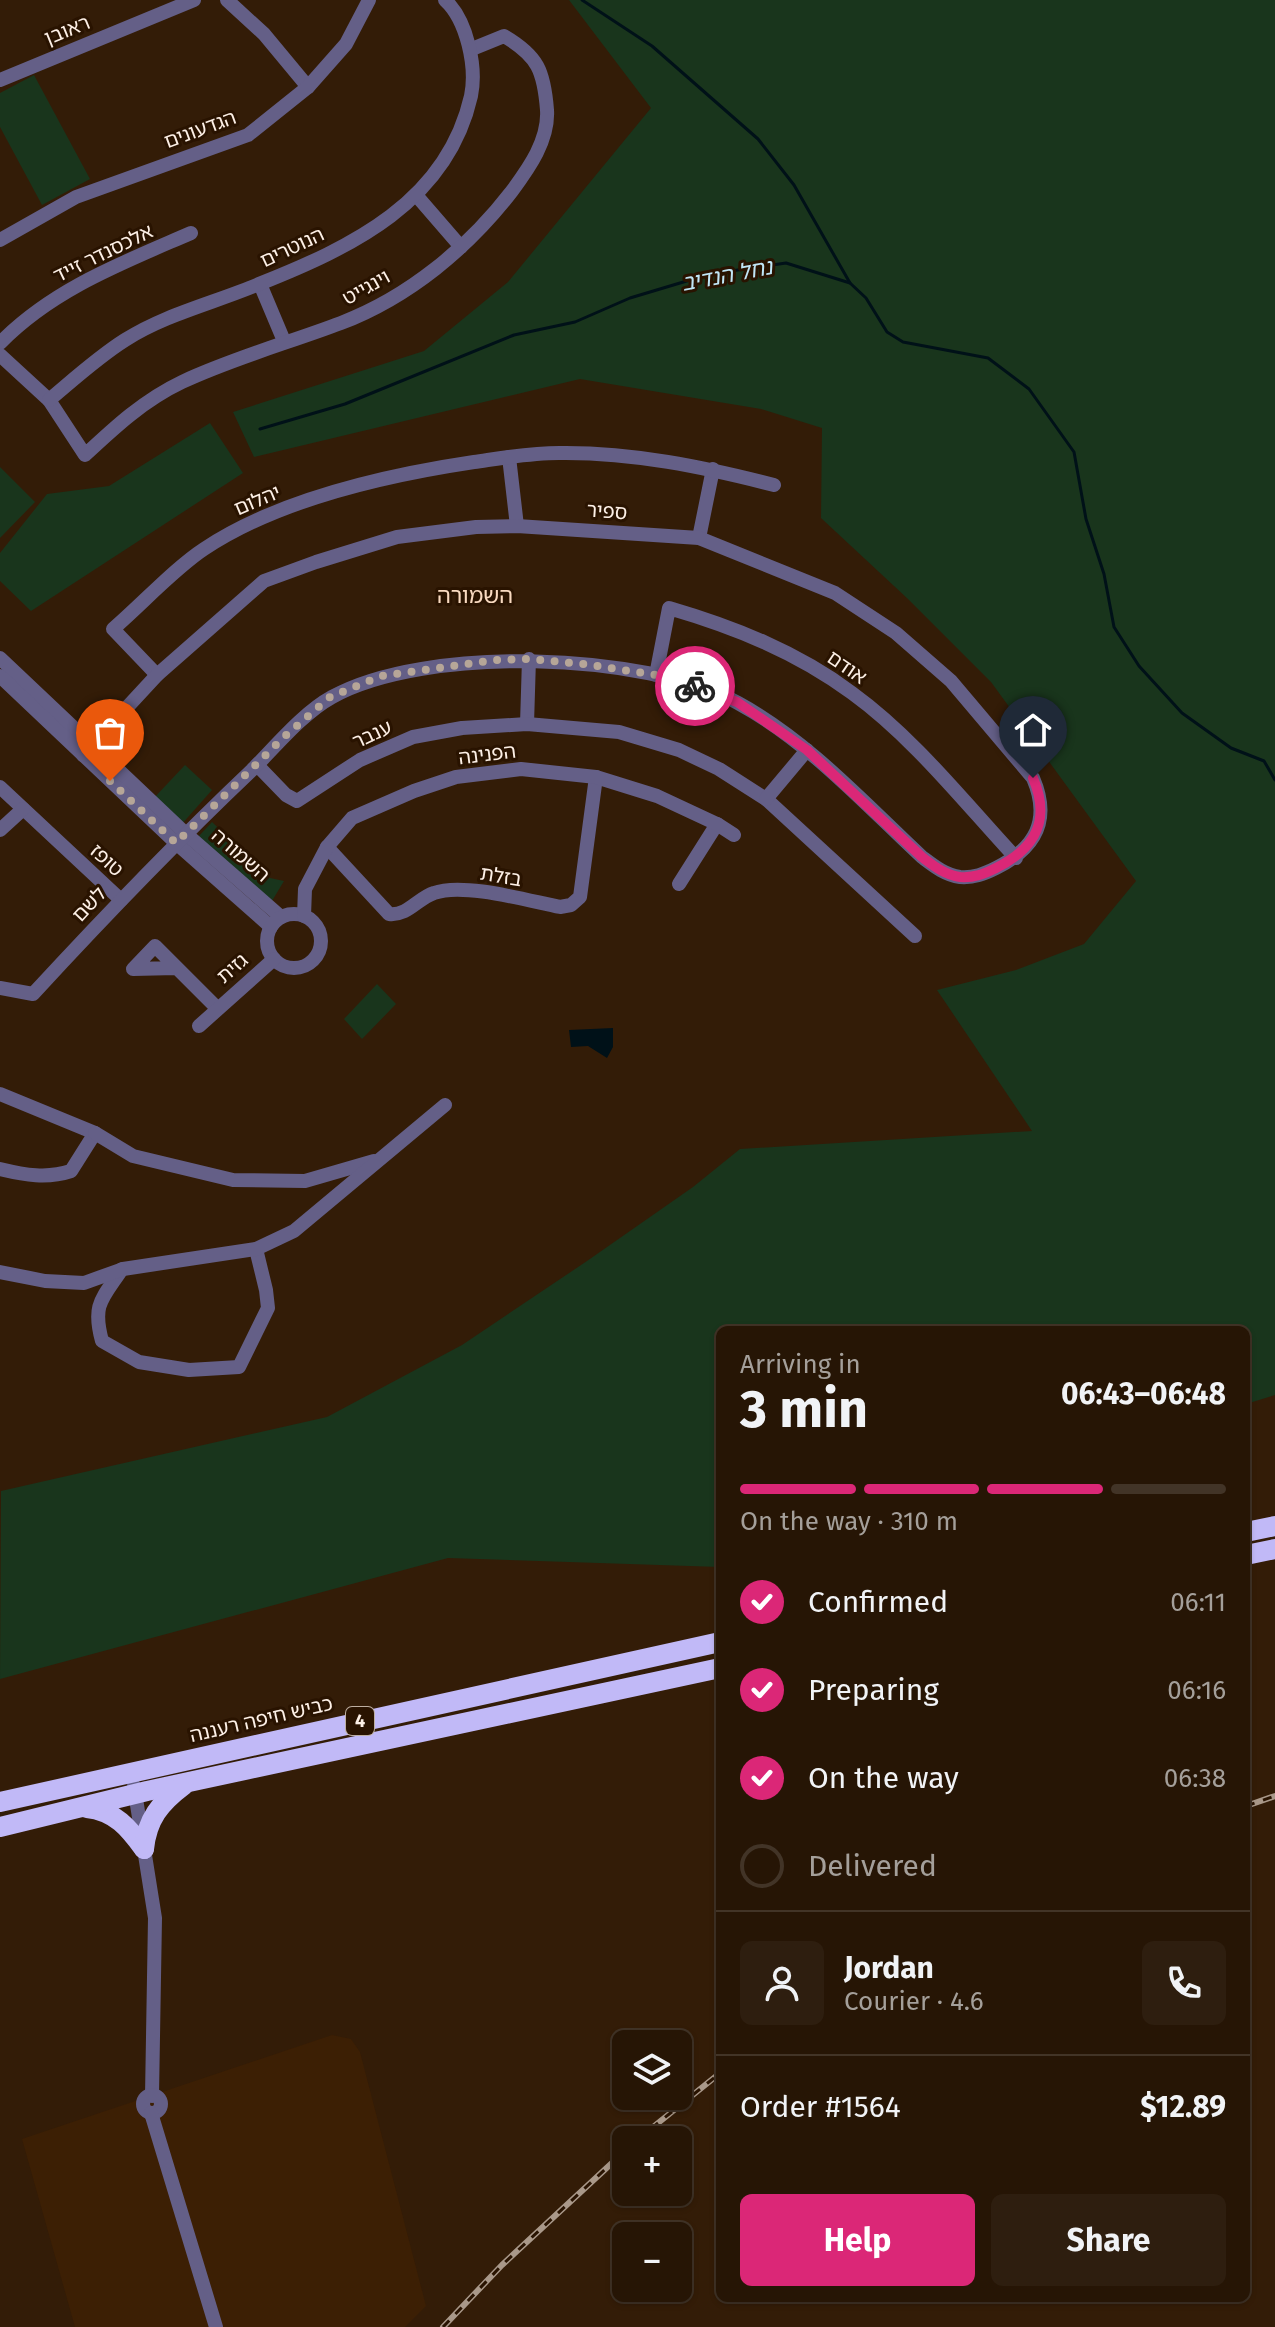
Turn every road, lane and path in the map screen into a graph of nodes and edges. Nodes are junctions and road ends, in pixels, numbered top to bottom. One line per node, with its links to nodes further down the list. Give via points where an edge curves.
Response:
1 (194, 0): 6 (street, ראובן)
2 (227, 0): 7 (street)
3 (369, 0): 7 (street, הגדעונים, via 346,44)
4 (445, 0): 5 (street, הנוטרים)
5 (472, 49): 8 (street, הנוטרים, via 473,86 465,120); 11 (street, וינגייט, via 504,36 526,49 545,80 547,121 532,164)
6 (0, 80)
7 (308, 87): 10 (street, הגדעונים, via 248,135 76,197)
8 (416, 195): 11 (street); 12 (street, הנוטרים, via 370,231)
9 (191, 233): 14 (street, אלכסנדר זייד, via 84,280 22,321)
10 (0, 240)
11 (461, 247): 13 (street, וינגייט, via 378,305)
12 (260, 284): 13 (street); 16 (street, הנוטרים, via 125,340)
13 (284, 341): 16 (street, וינגייט, via 181,383 133,410 85,455)
14 (0, 343)
15 (0, 355): 16 (street)
16 (49, 400)
17 (509, 457): 18 (street, יהלום, via 559,453); 20 (street); 24 (street, יהלום, via 338,490 246,525 203,550 113,629)
18 (713, 469): 19 (street, יהלום); 21 (street)
19 (774, 485)
20 (517, 526): 21 (street, ספיר); 24 (street, ספיר, via 397,537 264,581)
21 (699, 538): 40 (street, ספיר, via 835,593 896,633 951,681 1033,778 1040,795 1036,835)
22 (0, 658): 29 (street, השמורה)
23 (529, 659): 25 (street, לשם); 27 (street); 30 (street, לשם, via 381,676 330,697)
24 (157, 675): 29 (street, ספיר)
25 (656, 675): 28 (street, לשם, via 737,702); 40 (street, אודם, via 669,608 721,623 792,655 852,693 903,736)
26 (0, 676): 29 (street, השמורה)
27 (527, 724): 30 (street, ענבר, via 413,737 360,760 297,801); 33 (street, ענבר, via 619,732 679,750)
28 (807, 750): 33 (street); 40 (street, לשם, via 940,870 978,877)
29 (87, 751): 38 (street, השמורה)
30 (257, 765): 38 (street, לשם)
31 (596, 777): 35 (street, הפנינה, via 657,796); 39 (street, הפנינה, via 521,769 456,777 352,818); 39 (street, בזלת, via 580,897 571,905 455,890 434,892 399,915 389,914)
32 (0, 787): 34 (street, טופז)
33 (766, 799): 45 (street, ענבר)
34 (23, 809): 36 (street); 42 (street, טופז)
35 (717, 824): 37 (street, הפנינה); 41 (street)
36 (0, 830)
37 (734, 835)
38 (181, 838): 42 (street, לשם); 44 (street, השמורה)
39 (327, 847): 43 (street, הפנינה, via 305,889)
40 (1016, 858)
41 (679, 884)
42 (117, 901): 48 (street, לשם, via 33,994)
43 (304, 916): 44 (street, via 293,914); 46 (street, via 321,933 317,957 297,968)
44 (276, 922): 46 (street, via 267,941)
45 (915, 936)
46 (274, 959): 49 (street, גזית)
47 (176, 968): 49 (street, גזית)
48 (0, 988)
49 (217, 1008): 50 (street, גזית)
50 (199, 1026)
51 (0, 1094): 53 (street)
52 (445, 1105): 54 (street)
53 (95, 1133): 54 (street, via 133,1156 233,1180 305,1181); 55 (street, via 71,1171 55,1176)
54 (378, 1160): 56 (street, via 294,1231)
55 (0, 1169)
56 (256, 1249): 57 (street); 57 (street, via 268,1308 239,1367 189,1370 139,1362 102,1341 97,1308)
57 (123, 1269): 58 (street, via 84,1283)
58 (0, 1272)
59 (1275, 1526): 60 (highway)
60 (1250, 1531)
61 (1275, 1549): 62 (highway)
62 (1250, 1554)
63 (716, 1643): 65 (highway, כביש חיפה רעננה / 4)
64 (716, 1669): 66 (highway, 4)
65 (132, 1773): 67 (street); 68 (highway, כביש חיפה רעננה / 4)
66 (187, 1783): 67 (highway, 4); 71 (highway, via 157,1807)
67 (136, 1794): 69 (highway, 4); 71 (street)
68 (0, 1802)
69 (83, 1808): 70 (highway, 4); 71 (highway, via 116,1818)
70 (0, 1827)
71 (144, 1849): 72 (street, via 155,1918 152,2096 143,2104 151,2113)
72 (216, 2327)

